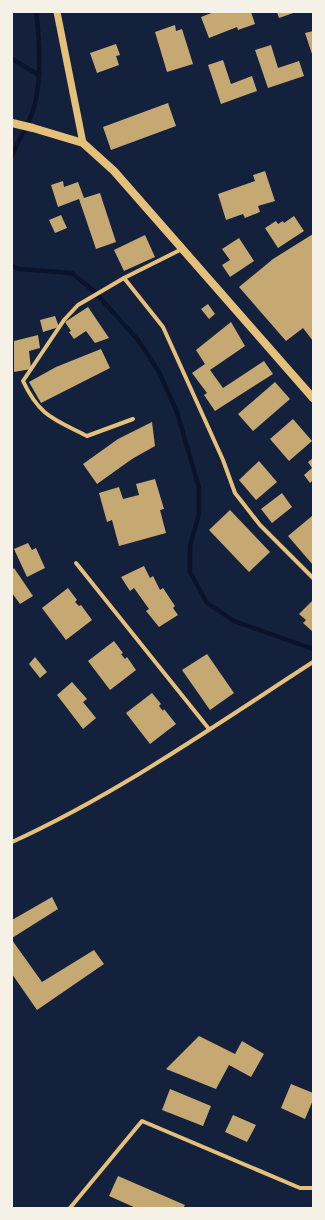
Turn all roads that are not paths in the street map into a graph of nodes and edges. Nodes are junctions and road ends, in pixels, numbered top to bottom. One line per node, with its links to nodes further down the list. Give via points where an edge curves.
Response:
1 (57, 12): 3 (street)
2 (14, 124): 3 (main road)
3 (83, 143): 4 (main road, via 114,171)
4 (182, 249): 5 (street); 6 (main road)
5 (124, 278): 7 (street, via 78,305 64,320 24,381 31,397 43,412 88,436); 9 (street, via 163,327 223,460 235,493 260,525)
6 (313, 398)
7 (133, 419)
8 (76, 563): 11 (street)
9 (313, 578)
10 (313, 662): 11 (street)
11 (209, 729): 12 (street, via 132,780 56,822)
12 (12, 842)
13 (313, 1188): 14 (street, via 300,1188 142,1121)
14 (70, 1208)

